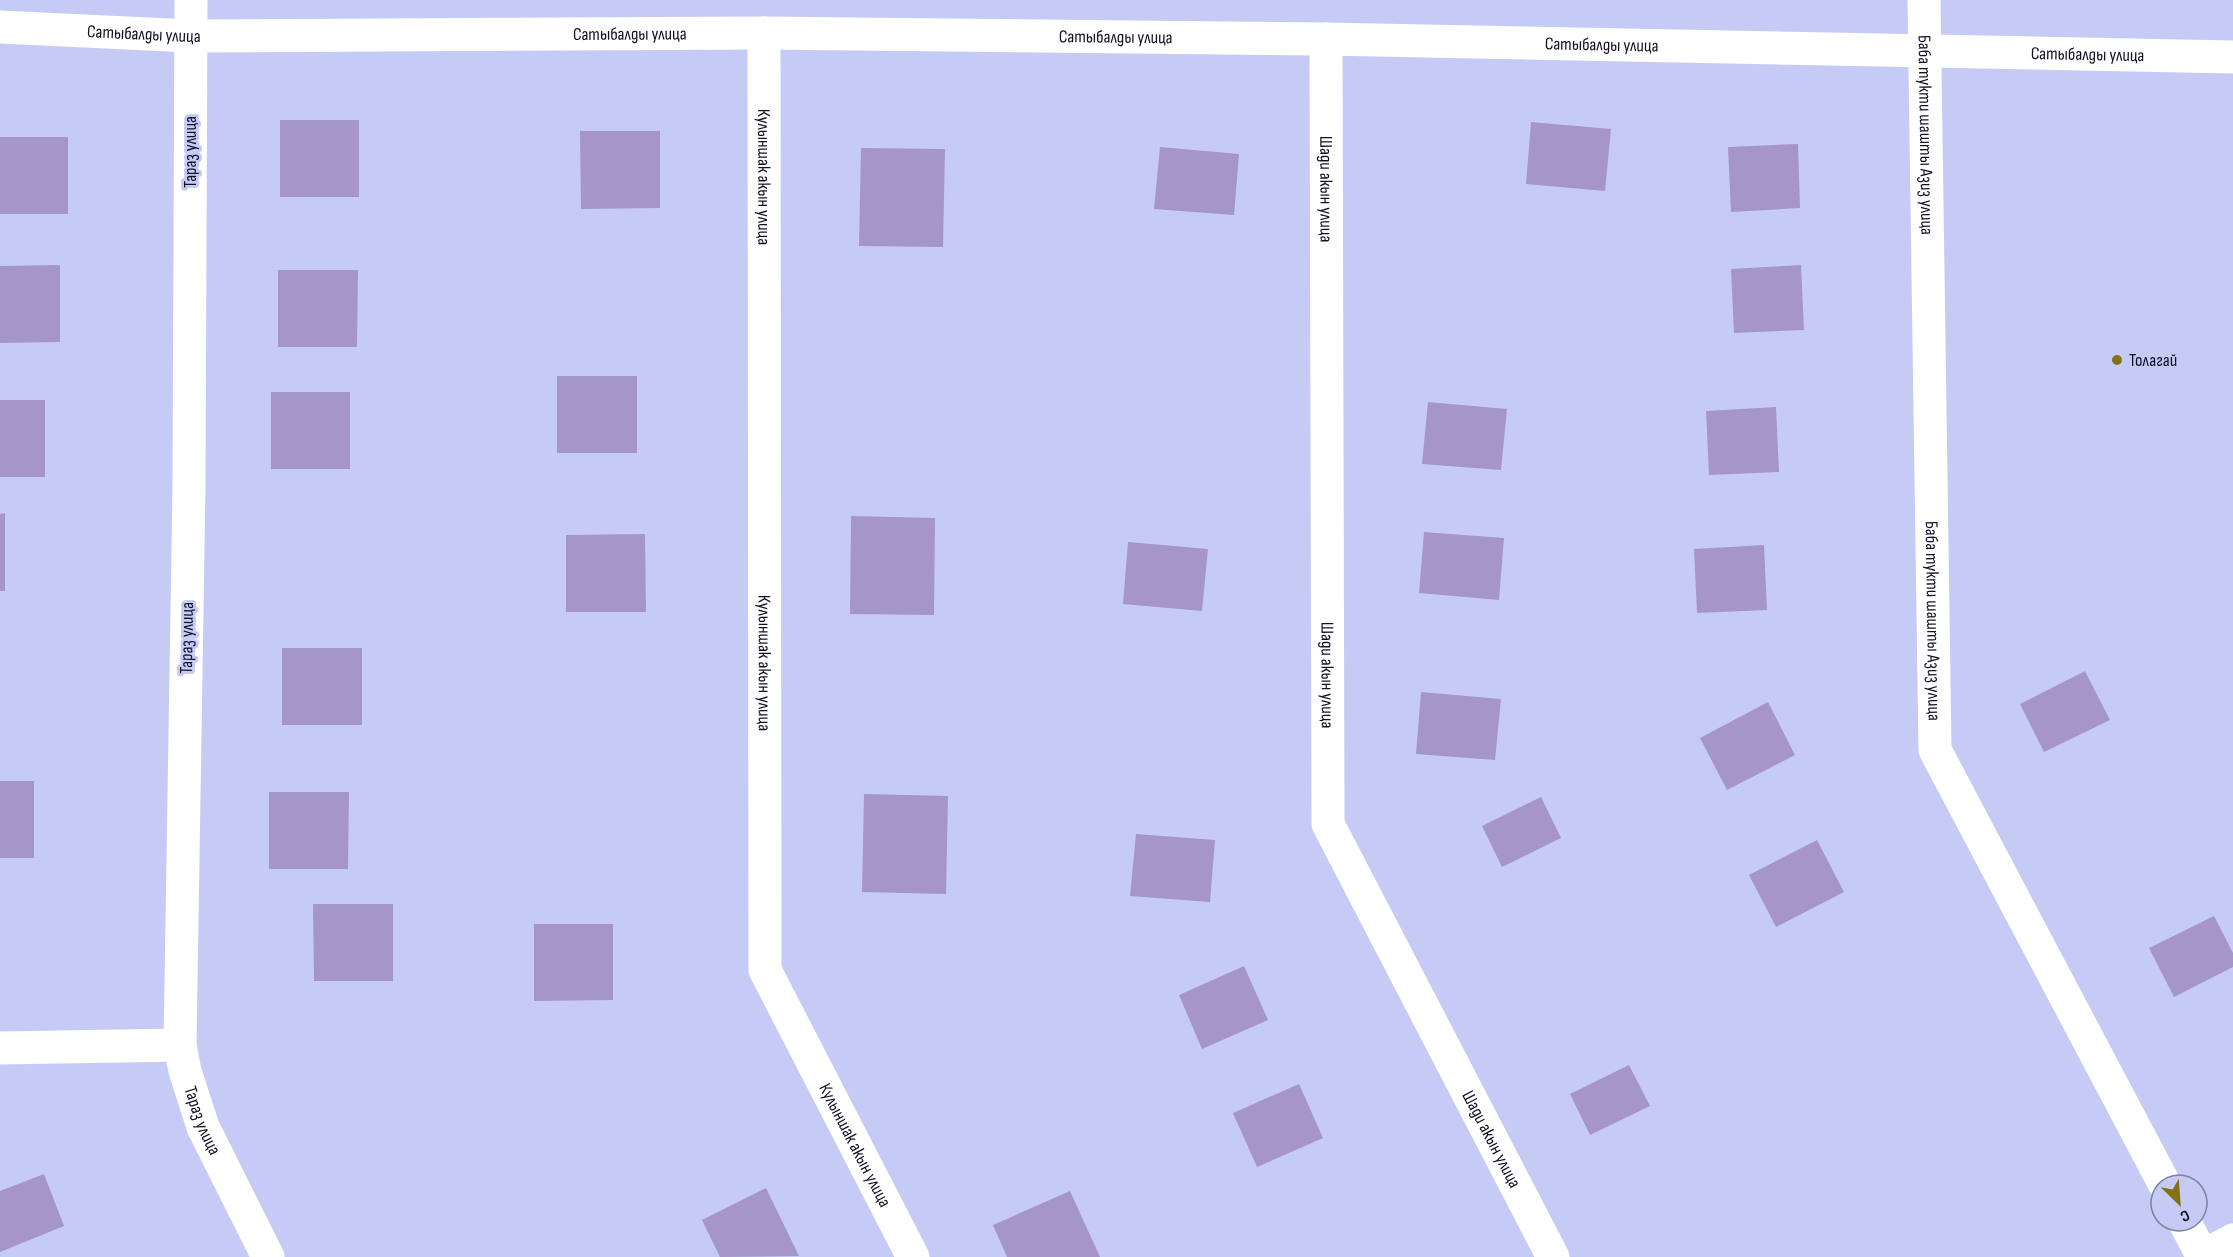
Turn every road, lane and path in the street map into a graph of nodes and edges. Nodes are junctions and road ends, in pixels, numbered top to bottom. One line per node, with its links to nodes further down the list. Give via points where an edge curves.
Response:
1 (191, 0): 5 (street, Тараз улица)
2 (1924, 0): 7 (street, Баба тукти шашты Азиз улица)
3 (0, 27): 5 (street, Сатыбалды улица)
4 (764, 33): 5 (street, Сатыбалды улица); 6 (street, Сатыбалды улица); 15 (street, Кулыншак акын улица, via 765,970)
5 (190, 36): 9 (street, Тараз улица, via 189,486)
6 (1326, 39): 7 (street, Сатыбалды улица); 16 (street, Шади акын улица, via 1328,824)
7 (1925, 50): 8 (street, Сатыбалды улица); 11 (street, Баба тукти шашты Азиз улица, via 1935,750)
8 (2233, 57)
9 (180, 1045): 10 (street); 14 (street, Тараз улица, via 203,1127)
10 (0, 1048)
11 (2159, 1173)
12 (2190, 1233): 17 (street)
13 (2233, 1240): 17 (street)
14 (268, 1257)
15 (913, 1257)
16 (1553, 1257)
17 (2202, 1257)

